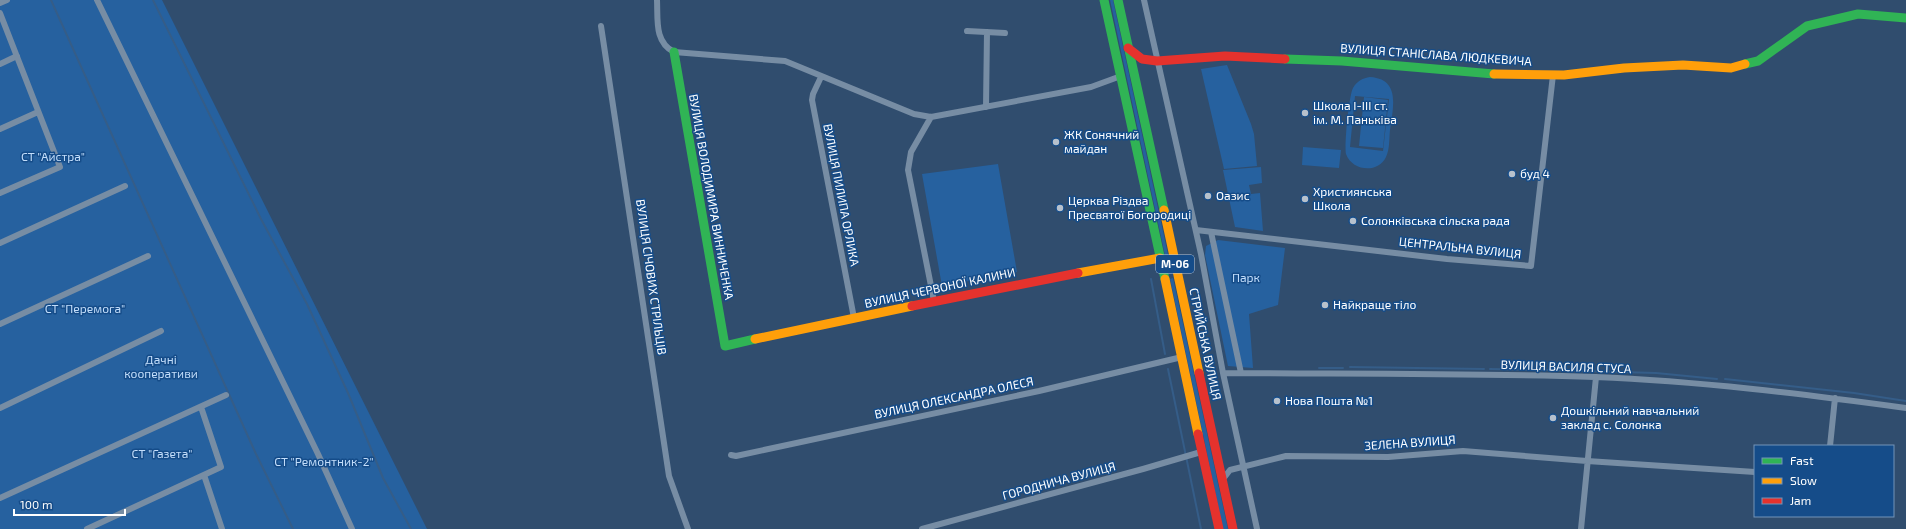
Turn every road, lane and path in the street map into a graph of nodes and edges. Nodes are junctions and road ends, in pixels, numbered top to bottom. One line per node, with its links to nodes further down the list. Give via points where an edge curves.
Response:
1 (6, 0): 7 (street)
2 (97, 0): 61 (street)
3 (657, 0): 15 (street, via 659,33 662,42)
4 (1104, 0): 21 (main road, М-06)
5 (1118, 0): 14 (main road, СТРИЙСЬКА ВУЛИЦЯ / М-06)
6 (1144, 0): 18 (street)
7 (0, 3)
8 (0, 13): 16 (street)
9 (1906, 18): 20 (main road, ВУЛИЦЯ СТАНІСЛАВА ЛЮДКЕВИЧА, via 1858,14 1807,26 1758,60 1731,68 1683,65)
10 (602, 26): 62 (street, ВУЛИЦЯ СІЧОВИХ СТРІЛЬЦІВ, via 669,476)
11 (967, 31): 12 (street)
12 (987, 32): 13 (street); 24 (street)
13 (1005, 33)
14 (1128, 48): 17 (main road); 23 (main road, СТРИЙСЬКА ВУЛИЦЯ / М-06)
15 (674, 52): 22 (street, via 785,62); 39 (main road, ВУЛИЦЯ ВОЛОДИМИРА ВИННИЧЕНКА)
16 (17, 56): 19 (street); 25 (street)
17 (1142, 59): 18 (main road, ВУЛИЦЯ СТАНІСЛАВА ЛЮДКЕВИЧА); 23 (street, via 1135,66)
18 (1157, 61): 20 (main road, ВУЛИЦЯ СТАНІСЛАВА ЛЮДКЕВИЧА, via 1225,56 1342,60 1477,73); 30 (street)
19 (0, 64)
20 (1553, 75): 31 (street, ЦЕНТРАЛЬНА ВУЛИЦЯ, via 1531,266)
21 (1121, 76): 24 (street, via 1091,87); 34 (main road, М-06)
22 (821, 77): 26 (street, via 914,114); 36 (street, ВУЛИЦЯ ПИЛИПА ОРЛИКА, via 812,100)
23 (1134, 77): 52 (main road, СТРИЙСЬКА ВУЛИЦЯ / М-06)
24 (986, 106): 26 (street)
25 (38, 112): 27 (street); 29 (street, via 60,167)
26 (931, 116): 35 (street, via 911,152 908,170)
27 (0, 129)
28 (124, 186): 32 (street)
29 (0, 193)
30 (1196, 230): 31 (street, ЦЕНТРАЛЬНА ВУЛИЦЯ); 41 (street)
31 (1211, 232): 42 (street)
32 (0, 243)
33 (148, 256): 37 (street)
34 (1160, 258): 35 (main road, ВУЛИЦЯ ЧЕРВОНОЇ КАЛИНИ); 40 (main road, М-06)
35 (934, 301): 36 (main road, ВУЛИЦЯ ЧЕРВОНОЇ КАЛИНИ)
36 (854, 318): 39 (main road, ВУЛИЦЯ ЧЕРВОНОЇ КАЛИНИ)
37 (0, 324)
38 (161, 331): 47 (street)
39 (725, 346)
40 (1182, 357): 50 (main road, М-06); 51 (street, ВУЛИЦЯ ОЛЕКСАНДРА ОЛЕСЯ, via 1039,391)
41 (1223, 373): 42 (street, ВУЛИЦЯ ВАСИЛЯ СТУСА); 54 (street)
42 (1241, 373): 43 (street, ВУЛИЦЯ ВАСИЛЯ СТУСА)
43 (1596, 377): 45 (street, ВУЛИЦЯ ВАСИЛЯ СТУСА, via 1722,386); 53 (street)
44 (226, 396): 46 (street)
45 (1835, 398): 48 (street, ВУЛИЦЯ ВАСИЛЯ СТУСА); 49 (street)
46 (201, 407): 56 (street, via 221,467); 58 (street)
47 (0, 408)
48 (1906, 408)
49 (1830, 445)
50 (1201, 452): 63 (street, ГОРОДНИЧА ВУЛИЦЯ); 64 (main road, М-06)
51 (731, 455)
52 (1216, 457): 54 (street, via 1224,466); 57 (main road, СТРИЙСЬКА ВУЛИЦЯ / М-06)
53 (1587, 462): 54 (street, ЗЕЛЕНА ВУЛИЦЯ, via 1463,451 1388,458 1286,456); 55 (street, ЗЕЛЕНА ВУЛИЦЯ); 67 (street)
54 (1239, 468): 57 (street, ЗЕЛЕНА ВУЛИЦЯ, via 1227,472); 66 (street)
55 (1754, 472)
56 (204, 475): 59 (street); 60 (street)
57 (1221, 482): 65 (main road, СТРИЙСЬКА ВУЛИЦЯ / М-06)
58 (0, 498)
59 (87, 529)
60 (222, 529)
61 (352, 529)
62 (688, 529)
63 (922, 529)
64 (1218, 529)
65 (1233, 529)
66 (1257, 529)
67 (1581, 529)

